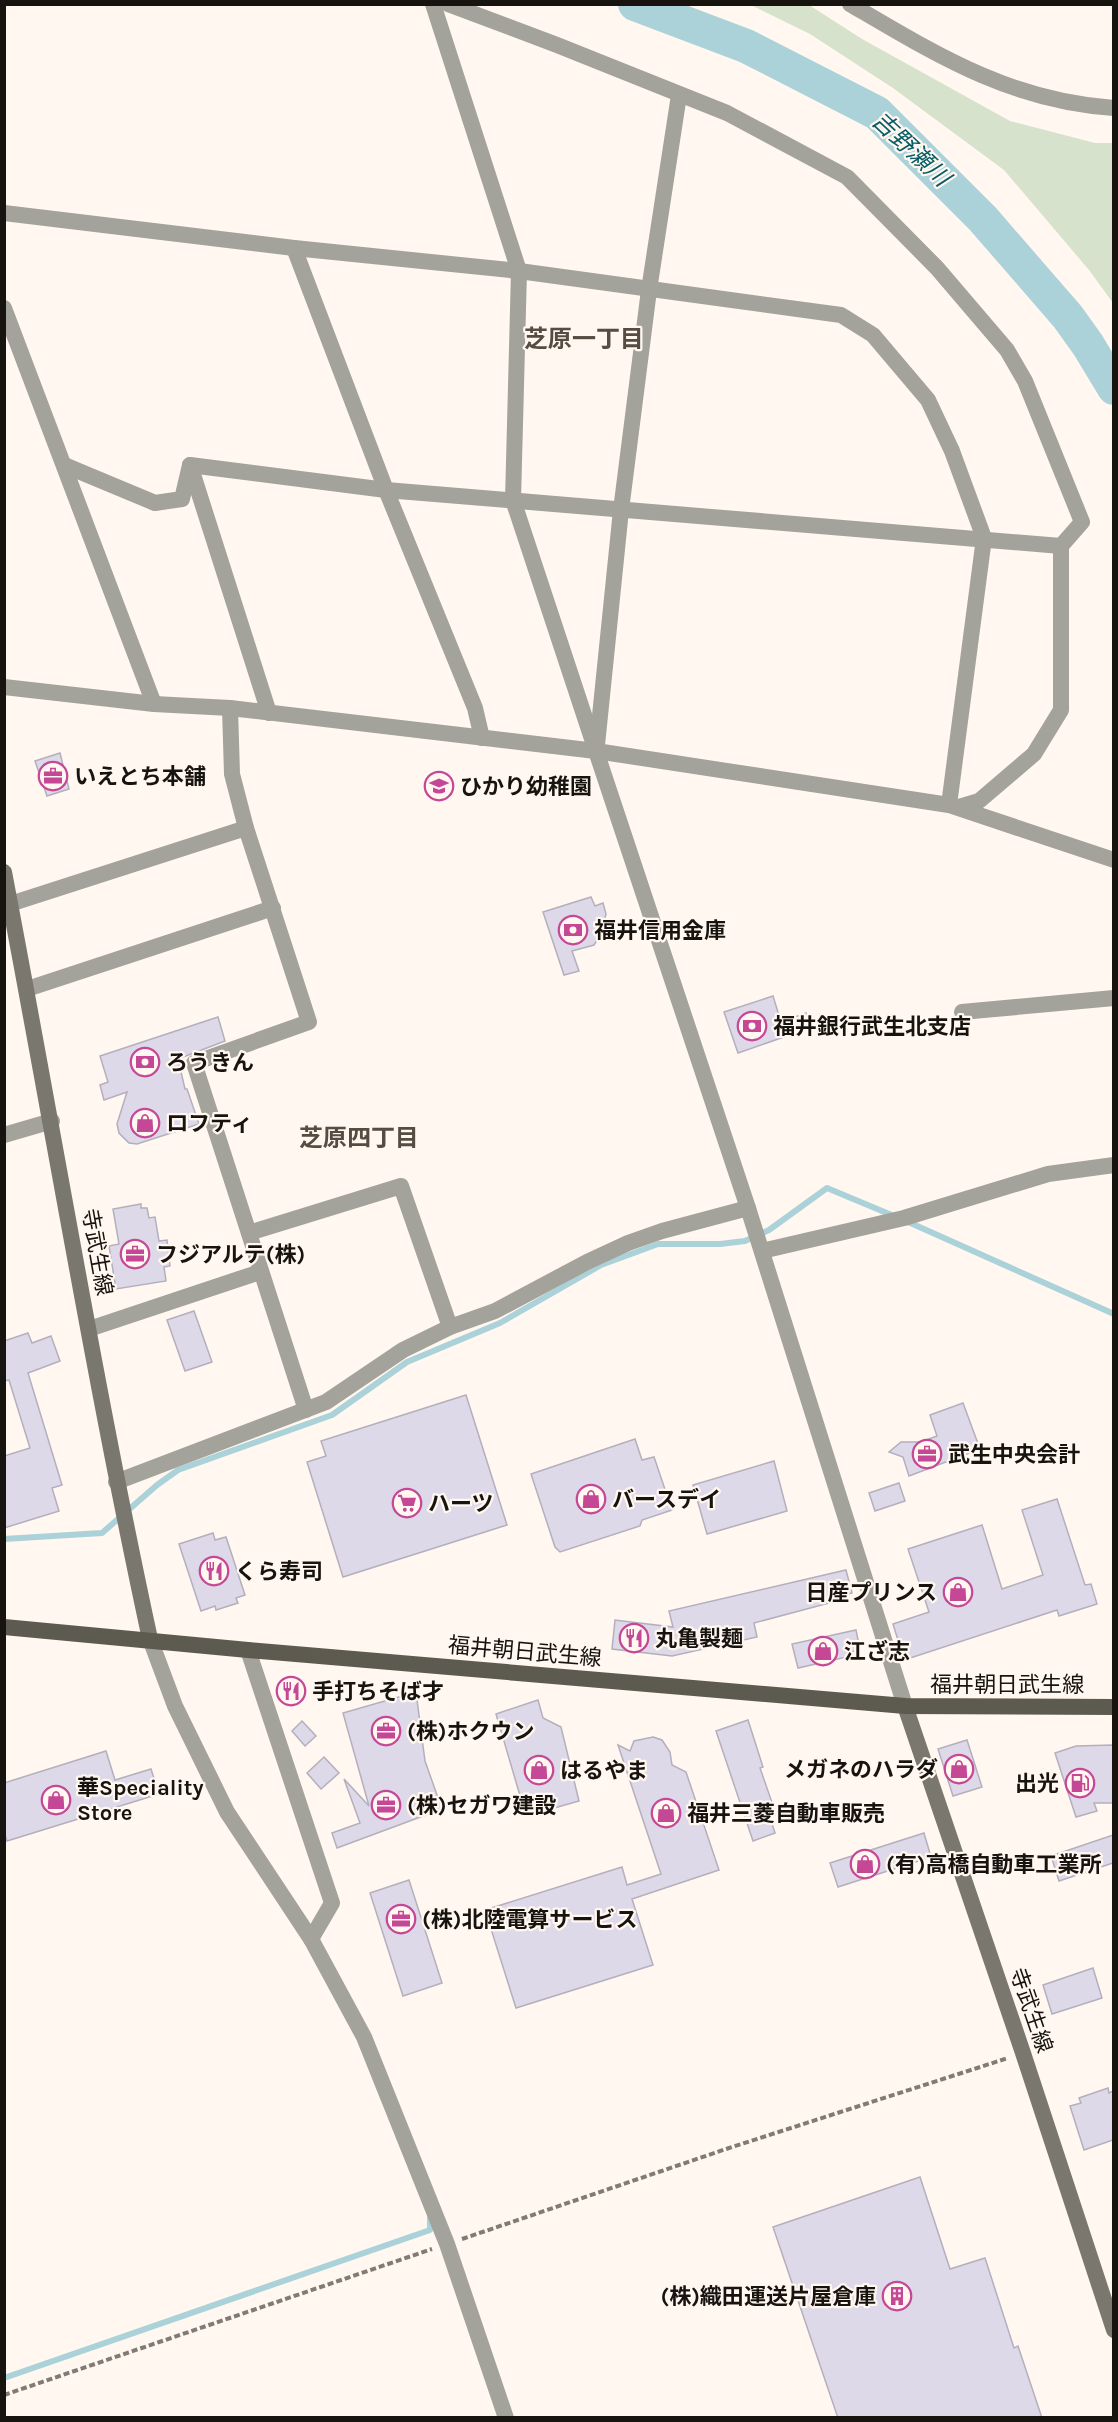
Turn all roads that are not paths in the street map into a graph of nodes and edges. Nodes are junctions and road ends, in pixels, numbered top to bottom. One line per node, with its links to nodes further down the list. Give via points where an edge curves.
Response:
1 (433, 4): 8 (street)
2 (448, 4): 4 (street)
3 (850, 4): 5 (street, via 960,67 997,83 1076,105)
4 (679, 95): 9 (street); 17 (street, via 727,113 847,177 937,268 1007,350 1025,381 1082,522)
5 (1113, 108)
6 (4, 213): 7 (street)
7 (294, 248): 8 (street); 13 (street)
8 (519, 271): 9 (street); 14 (street)
9 (649, 290): 15 (street); 16 (street, via 842,315 873,335 928,400 952,451)
10 (4, 308): 11 (street)
11 (64, 465): 12 (street, via 155,502 182,499); 19 (street)
12 (190, 465): 13 (street); 21 (street)
13 (386, 490): 14 (street); 22 (street, via 475,708)
14 (513, 500): 15 (street); 23 (street)
15 (621, 510): 16 (street); 23 (street)
16 (984, 538): 17 (street); 24 (street)
17 (1061, 546): 24 (street, via 1061,710 1034,754 979,801)
18 (4, 687): 19 (street)
19 (154, 704): 20 (street)
20 (230, 708): 21 (street); 25 (street, via 232,774)
21 (268, 713): 22 (street)
22 (482, 738): 23 (street)
23 (596, 751): 24 (street); 36 (street)
24 (954, 806): 26 (street)
25 (246, 828): 28 (street); 29 (street)
26 (1113, 860)
27 (4, 872): 28 (main road, 寺武生線)
28 (10, 903): 30 (main road, 寺武生線)
29 (273, 908): 30 (street); 37 (street, via 309,1022 194,1063)
30 (27, 988): 33 (main road, 寺武生線)
31 (1113, 998): 32 (street)
32 (962, 1012)
33 (52, 1121): 34 (street); 41 (main road, 寺武生線)
34 (4, 1135)
35 (1113, 1166): 38 (street, via 1048,1174 904,1218)
36 (748, 1208): 38 (street); 40 (street, via 628,1243 495,1311)
37 (249, 1233): 39 (street); 40 (street, via 401,1186)
38 (762, 1251): 47 (street)
39 (260, 1272): 41 (street); 42 (street)
40 (450, 1327): 42 (street, via 402,1350 326,1402)
41 (89, 1329): 43 (main road, 寺武生線)
42 (306, 1410): 43 (street)
43 (116, 1482): 45 (main road, 寺武生線)
44 (4, 1627): 45 (main road, 福井朝日武生線)
45 (150, 1639): 46 (main road, 福井朝日武生線); 49 (street, via 175,1706 227,1812)
46 (248, 1650): 47 (main road, 福井朝日武生線); 49 (street, via 332,1904)
47 (905, 1706): 48 (main road, 福井朝日武生線); 50 (main road, 寺武生線)
48 (1113, 1707)
49 (311, 1939): 51 (street, via 364,2037 447,2244)
50 (1113, 2330)
51 (506, 2418)

